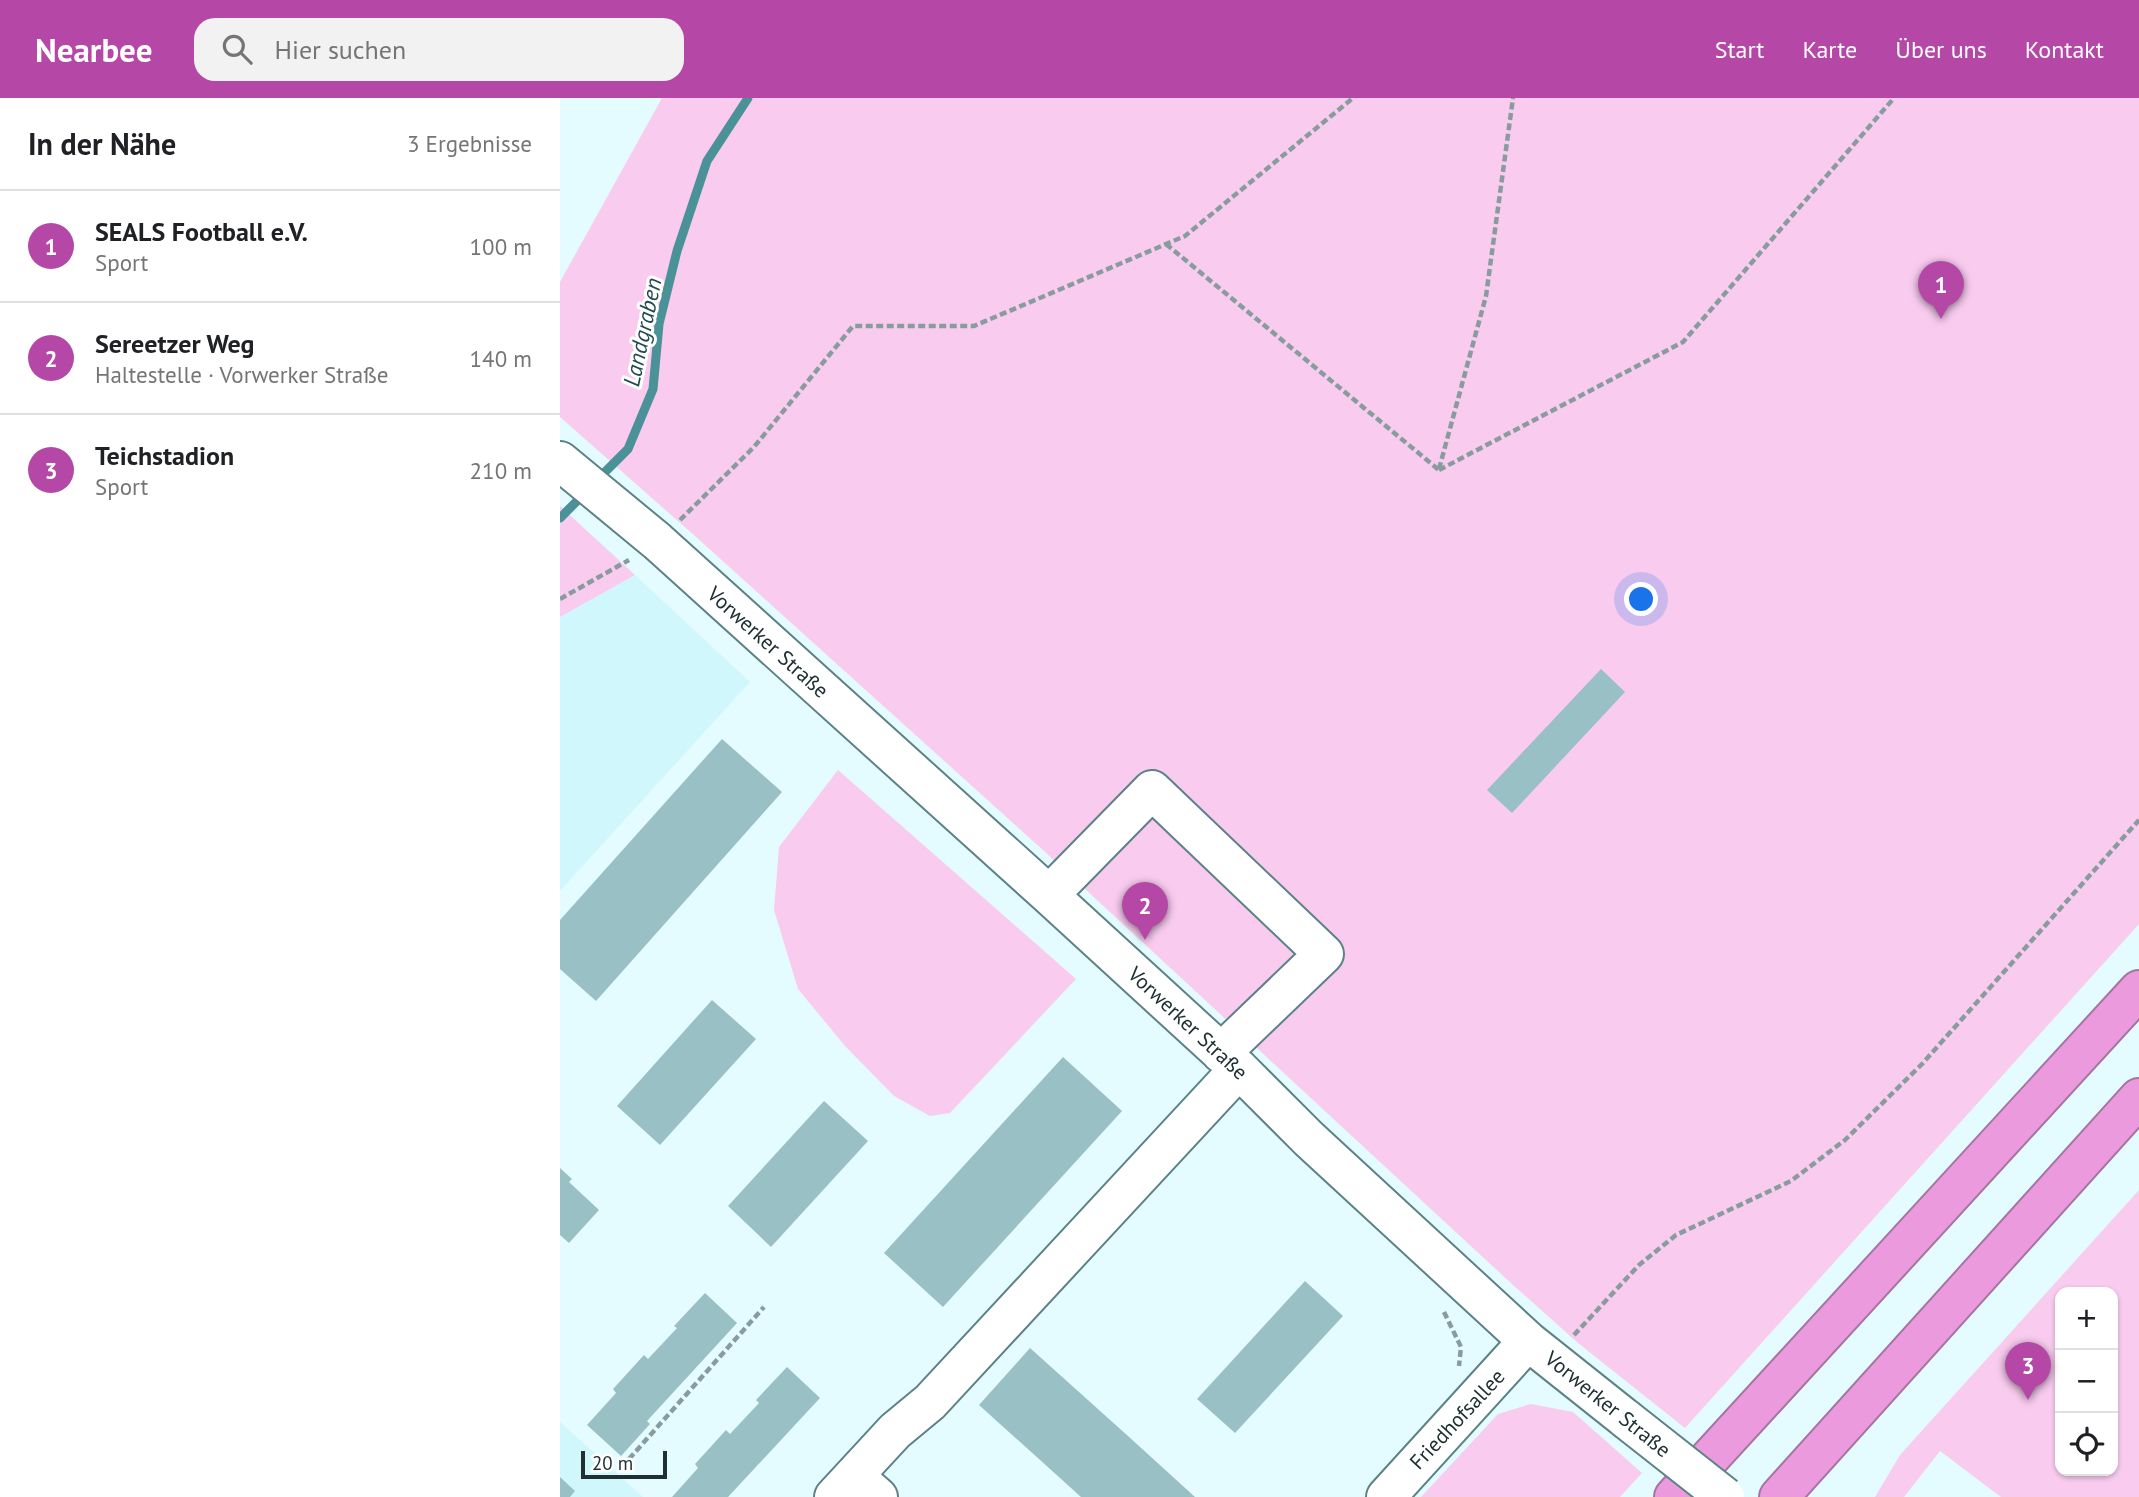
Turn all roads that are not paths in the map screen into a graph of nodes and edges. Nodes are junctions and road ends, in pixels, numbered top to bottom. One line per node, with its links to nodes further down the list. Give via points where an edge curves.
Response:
1 (560, 461): 2 (street, Vorwerker Straße)
2 (1049, 895): 4 (street, Vorwerker Straße); 4 (street, via 1152,790 1324,954)
3 (2139, 990): 9 (highway)
4 (1230, 1061): 6 (street, Vorwerker Straße); 7 (street, via 930,1402 895,1431)
5 (2139, 1098): 11 (highway)
6 (1540, 1350): 8 (street, Friedhofsallee); 10 (street, Vorwerker Straße, bridge)
7 (856, 1490)
8 (1386, 1497)
9 (1674, 1497)
10 (1725, 1497)
11 (1779, 1497)

